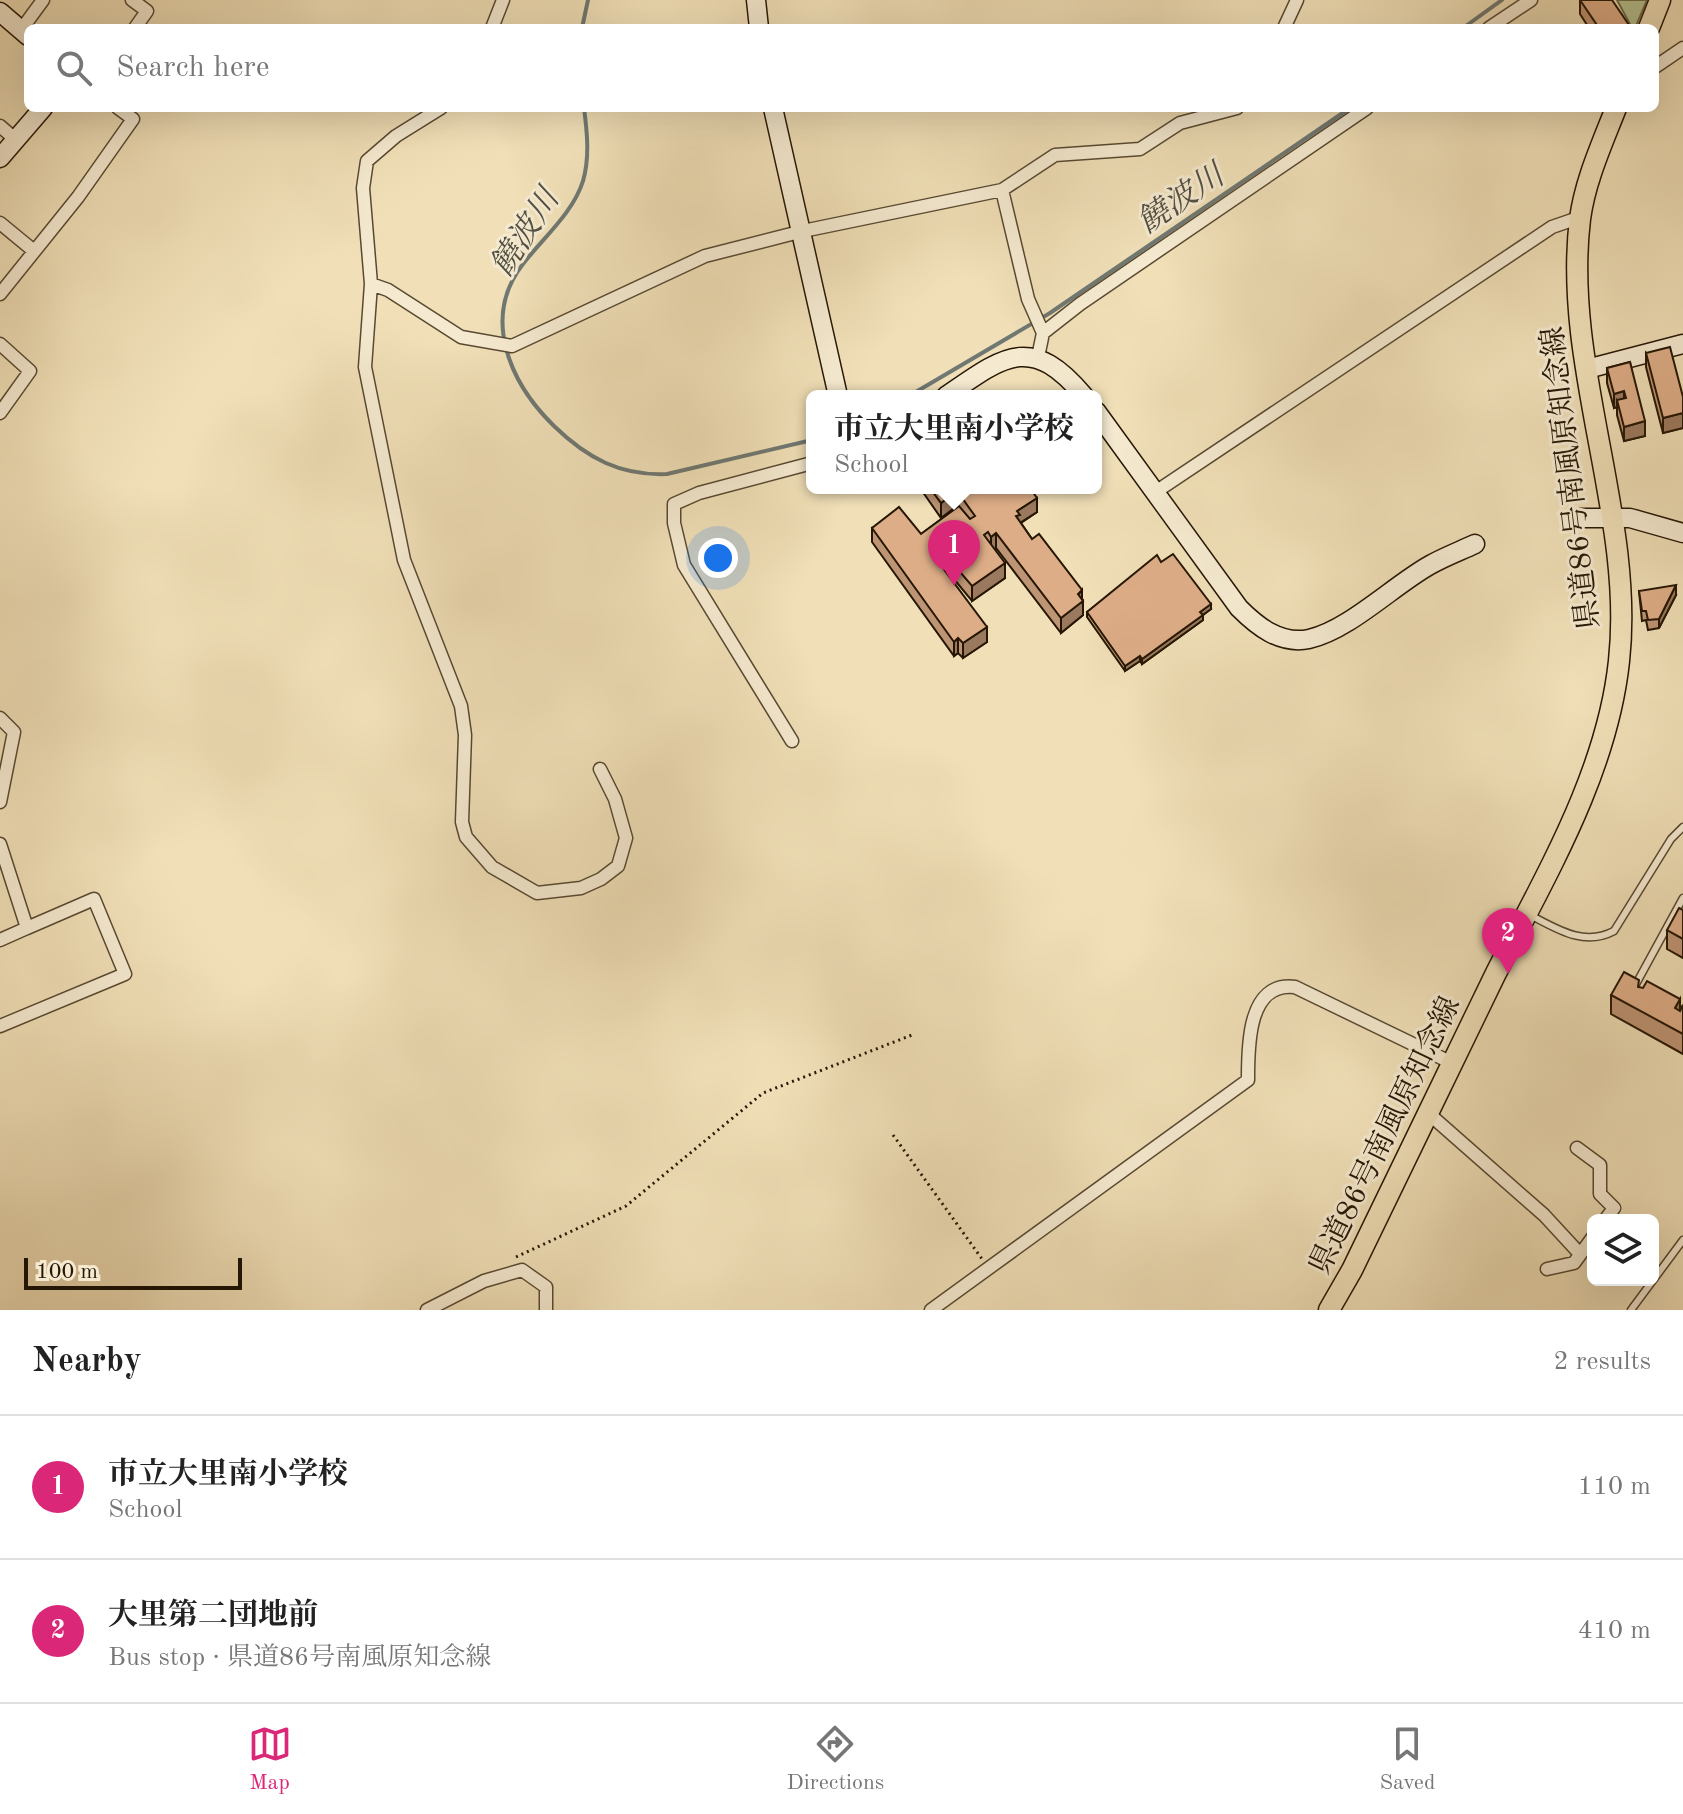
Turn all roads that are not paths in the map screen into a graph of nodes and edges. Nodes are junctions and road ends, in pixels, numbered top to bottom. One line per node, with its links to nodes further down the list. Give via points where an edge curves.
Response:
1 (43, 0): 9 (street)
2 (132, 0): 10 (street, via 147,11)
3 (503, 0): 11 (street)
4 (756, 0): 12 (street)
5 (1297, 0): 13 (street)
6 (1531, 0): 14 (street)
7 (1660, 0): 15 (main road)
8 (0, 12): 16 (street)
9 (29, 24)
10 (138, 24)
11 (494, 24)
12 (759, 24)
13 (1286, 24)
14 (1495, 24)
15 (1651, 24)
16 (24, 33)
17 (1683, 48): 18 (street)
18 (1659, 64)
19 (40, 112): 27 (street)
20 (123, 112): 33 (street, via 133,119)
21 (435, 112): 34 (street, via 367,161 363,188)
22 (774, 112): 32 (street)
23 (1222, 112): 29 (street, via 1180,123 1140,149 1055,155)
24 (1361, 112): 36 (street)
25 (1614, 112): 30 (main road, 県道86号南風原知念線, via 1595,159)
26 (0, 126): 27 (street)
27 (16, 140): 28 (street)
28 (0, 158)
29 (1002, 190): 32 (street); 36 (street, via 1028,299)
30 (1581, 217): 40 (main road, 県道86号南風原知念線, via 1578,291); 47 (street, via 1552,227)
31 (0, 223): 33 (street)
32 (803, 231): 34 (street, via 705,256 512,346 461,337); 41 (street)
33 (34, 251): 35 (street)
34 (371, 284): 54 (street, via 365,367 404,560 461,706 466,837 492,867 537,893 581,888 601,879 618,866 626,838)
35 (0, 294)
36 (1041, 328): 39 (street)
37 (0, 344): 44 (street, via 30,371)
38 (1683, 344): 40 (street)
39 (1038, 357): 42 (street, via 1017,356); 43 (street)
40 (1587, 369): 48 (main road, 県道86号南風原知念線)
41 (837, 390)
42 (956, 390)
43 (1079, 390)
44 (0, 413)
45 (1102, 419): 47 (street)
46 (806, 465): 53 (street, via 674,504 684,565)
47 (1157, 491): 51 (street, via 1239,608 1259,628 1284,638 1309,639 1353,617 1430,565)
48 (1610, 516): 49 (street); 50 (street, via 1652,521); 59 (main road, 県道86号南風原知念線, via 1621,633 1607,729 1582,797)
49 (1576, 518)
50 (1683, 533)
51 (1475, 544)
52 (0, 718): 55 (street, via 14,732)
53 (792, 741)
54 (600, 769)
55 (0, 802)
56 (1683, 827): 59 (lane, via 1614,931 1580,938)
57 (0, 844): 60 (street)
58 (1683, 898): 62 (lane)
59 (1526, 913): 64 (main road, 県道86号南風原知念線)
60 (27, 928): 61 (street); 63 (street, via 94,899 125,974)
61 (0, 940)
62 (1636, 984)
63 (0, 1026)
64 (1452, 1063): 65 (main road, 県道86号南風原知念線); 74 (street, via 1295,987 1271,991 1254,1016 1248,1037 1248,1080)
65 (1428, 1113): 70 (street, via 1544,1215); 75 (main road, 県道86号南風原知念線)
66 (1577, 1148): 67 (street, via 1600,1165 1600,1194 1614,1208)
67 (1610, 1214)
68 (1683, 1240): 76 (lane)
69 (1587, 1245): 70 (street)
70 (1580, 1254): 71 (street, via 1574,1263)
71 (1547, 1269)
72 (427, 1310): 73 (street, via 522,1270 539,1279 548,1296)
73 (546, 1310)
74 (931, 1310)
75 (1329, 1310)
76 (1631, 1310)

